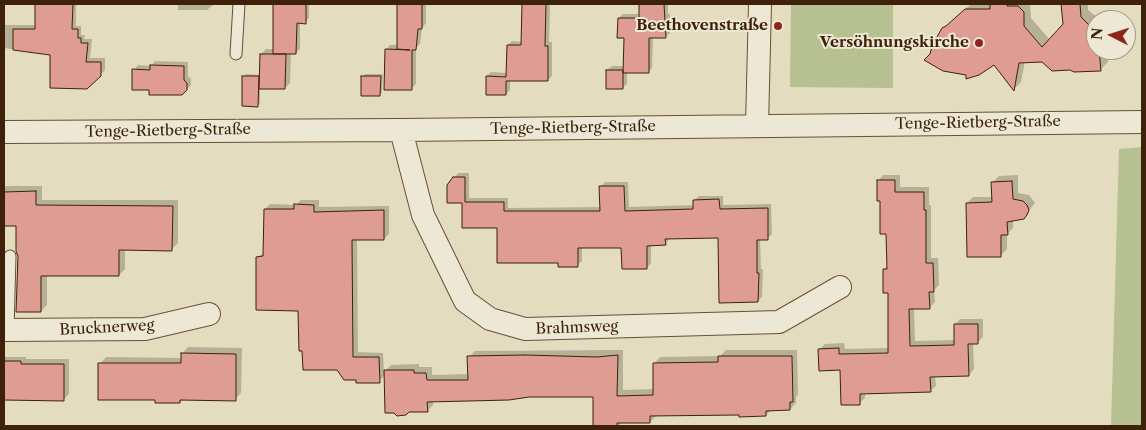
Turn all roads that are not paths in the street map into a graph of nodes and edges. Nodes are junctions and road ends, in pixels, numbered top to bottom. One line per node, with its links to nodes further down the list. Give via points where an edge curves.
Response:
1 (239, 4): 3 (lane)
2 (760, 4): 5 (street)
3 (236, 54)
4 (1142, 122): 5 (street, Tenge-Rietberg-Straße)
5 (757, 126): 6 (street, Tenge-Rietberg-Straße)
6 (402, 130): 7 (street, Tenge-Rietberg-Straße); 9 (street, Brahmsweg, via 423,215 465,301 490,319 525,329 779,322)
7 (4, 132)
8 (10, 256): 11 (lane)
9 (840, 287)
10 (209, 314): 11 (street, Brucknerweg, via 145,329)
11 (6, 330)

